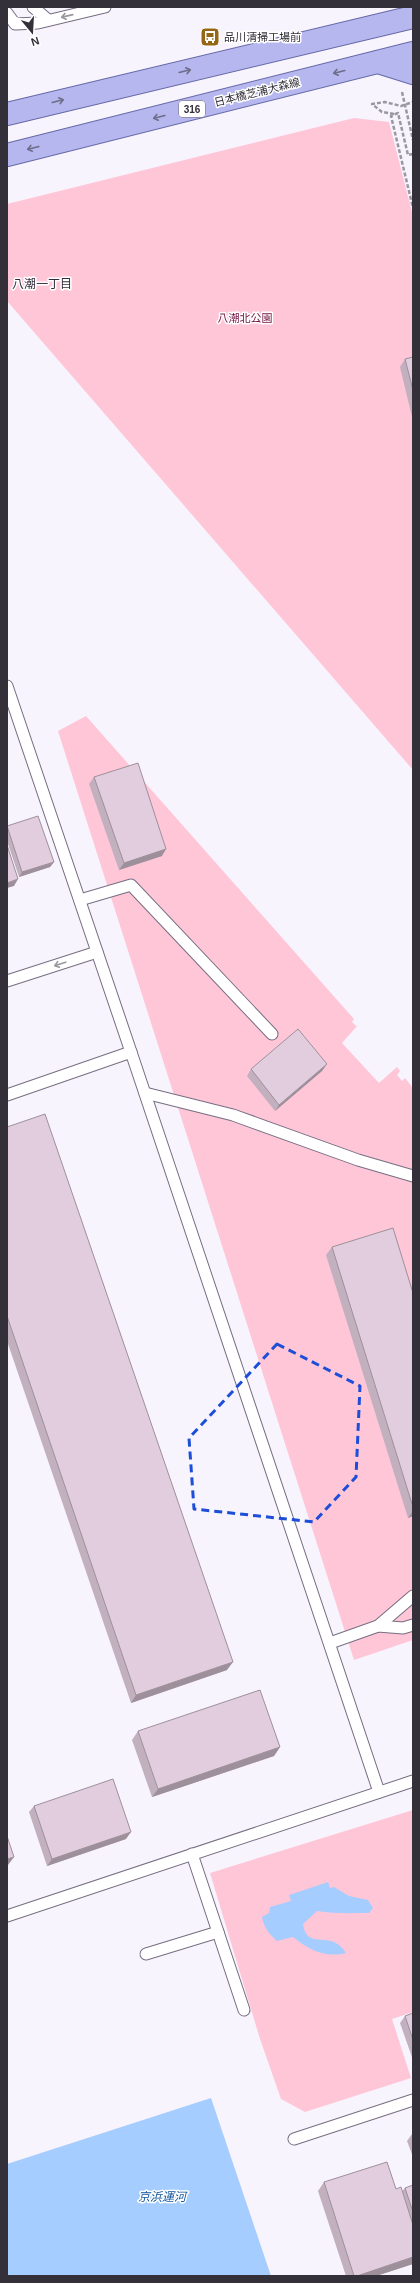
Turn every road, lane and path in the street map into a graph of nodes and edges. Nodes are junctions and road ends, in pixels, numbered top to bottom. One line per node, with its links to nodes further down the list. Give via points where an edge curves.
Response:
1 (33, 7): 6 (lane)
2 (105, 7): 6 (lane, one-way to 6)
3 (397, 7): 8 (main road)
4 (7, 13): 6 (lane, via 15,24)
5 (413, 17): 8 (main road)
6 (48, 20)
7 (413, 24): 8 (main road, via 387,29)
8 (367, 26): 14 (main road, one-way to 8)
9 (413, 47): 11 (main road, via 398,51)
10 (413, 53): 11 (main road, 日本橋芝浦大森線 / 316)
11 (377, 62): 12 (main road); 17 (main road, 日本橋芝浦大森線 / 316, one-way to 17)
12 (413, 74)
13 (413, 102): 15 (path, via 401,106 385,102 372,104 382,112)
14 (7, 114)
15 (395, 114): 16 (path, via 398,113 408,155); 18 (path, via 391,116)
16 (413, 154)
17 (7, 155)
18 (413, 208)
19 (7, 686): 20 (lane)
20 (80, 900): 21 (lane); 23 (lane, via 131,885)
21 (97, 952): 22 (lane, one-way to 22); 24 (lane)
22 (7, 981)
23 (272, 1034)
24 (131, 1052): 25 (lane); 26 (lane)
25 (145, 1093): 27 (lane, via 233,1115 358,1160); 31 (lane)
26 (7, 1095)
27 (413, 1176)
28 (413, 1596): 30 (lane)
29 (413, 1625): 30 (lane, via 404,1628)
30 (378, 1626): 31 (lane)
31 (330, 1643): 33 (lane)
32 (413, 1781): 33 (lane)
33 (379, 1792): 34 (lane)
34 (192, 1854): 35 (lane); 36 (lane)
35 (7, 1916)
36 (218, 1932): 37 (lane); 38 (lane)
37 (146, 1954)
38 (244, 2010)
39 (413, 2100): 40 (lane)
40 (294, 2138)

